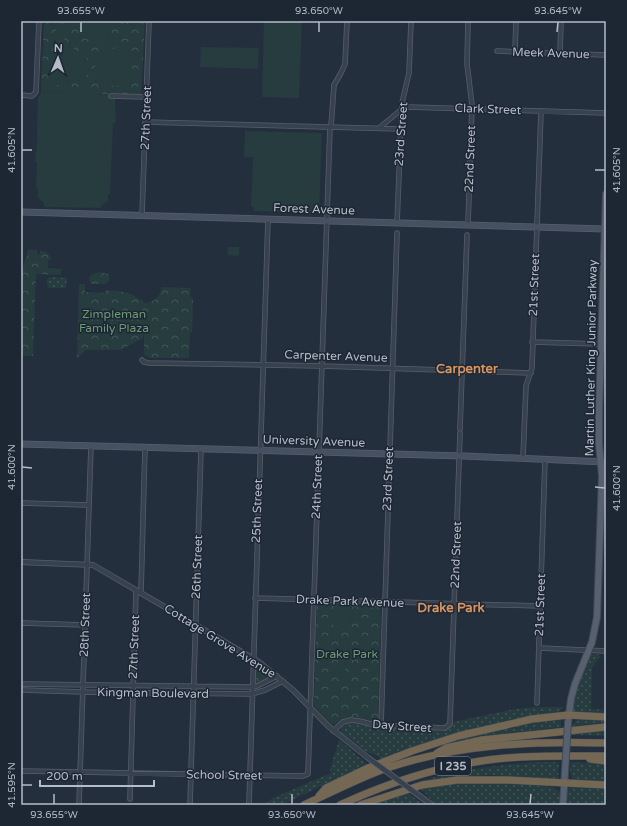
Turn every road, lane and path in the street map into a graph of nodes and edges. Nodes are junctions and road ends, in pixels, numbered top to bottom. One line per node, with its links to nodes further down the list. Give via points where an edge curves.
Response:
1 (38, 21): 12 (street, via 36,92 32,96)
2 (150, 21): 14 (street, 27th Street)
3 (347, 21): 20 (street, 24th Street, via 345,64 334,85)
4 (411, 21): 15 (street, 23rd Street, via 409,73)
5 (468, 21): 16 (street, 22nd Street, via 467,64)
6 (516, 21): 9 (street)
7 (561, 21): 10 (street)
8 (497, 51): 9 (street, Meek Avenue)
9 (515, 52): 10 (street, Meek Avenue)
10 (560, 53): 11 (street, Meek Avenue)
11 (606, 55)
12 (21, 95)
13 (111, 96): 14 (street)
14 (146, 97): 19 (street, 27th Street)
15 (402, 108): 16 (street, Clark Street); 21 (street); 22 (street, 23rd Street)
16 (472, 109): 17 (street, Clark Street); 29 (street, 22nd Street)
17 (541, 111): 18 (street, Clark Street); 30 (street, 21st Street)
18 (606, 113)
19 (145, 122): 20 (street); 25 (street, 27th Street)
20 (331, 127): 21 (street); 27 (street, 24th Street)
21 (379, 128): 22 (street)
22 (400, 129): 28 (street, 23rd Street)
23 (606, 194): 31 (main road, Martin Luther King Junior Parkway)
24 (21, 212): 25 (main road, Forest Avenue)
25 (142, 215): 26 (main road, Forest Avenue)
26 (268, 219): 27 (main road, Forest Avenue); 37 (street, 25th Street)
27 (327, 221): 28 (main road, Forest Avenue); 38 (street, 24th Street)
28 (397, 223): 29 (main road, Forest Avenue)
29 (468, 225): 30 (main road, Forest Avenue)
30 (536, 226): 31 (main road, Forest Avenue); 34 (street, 21st Street)
31 (605, 229): 35 (main road, Martin Luther King Junior Parkway)
32 (397, 232): 39 (street, 23rd Street)
33 (467, 235): 40 (street, 22nd Street)
34 (532, 342): 35 (street); 41 (street, 21st Street)
35 (603, 345): 52 (main road, Martin Luther King Junior Parkway, via 599,433)
36 (142, 360): 37 (street, Carpenter Avenue, via 149,364)
37 (263, 365): 38 (street, Carpenter Avenue); 46 (street, 25th Street)
38 (321, 366): 39 (street, Carpenter Avenue); 47 (street, 24th Street)
39 (392, 369): 40 (street, Carpenter Avenue); 48 (street, 23rd Street)
40 (462, 371): 41 (street, Carpenter Avenue); 49 (street, 22nd Street)
41 (531, 373): 50 (street, 21st Street, via 526,386)
42 (21, 444): 43 (main road, University Avenue)
43 (91, 446): 44 (main road, University Avenue); 54 (street, 28th Street)
44 (145, 447): 45 (main road, University Avenue); 57 (street, 27th Street)
45 (201, 449): 46 (main road, University Avenue); 64 (street, 26th Street)
46 (259, 450): 47 (main road, University Avenue); 58 (street, 25th Street)
47 (318, 452): 48 (main road, University Avenue); 59 (street, 24th Street)
48 (389, 454): 49 (main road, University Avenue); 60 (street, 23rd Street)
49 (459, 456): 50 (main road, University Avenue); 61 (street, 22nd Street)
50 (523, 458): 51 (main road, University Avenue)
51 (545, 459): 52 (main road, University Avenue); 62 (street, 21st Street)
52 (603, 462): 67 (main road, Martin Luther King Junior Parkway, via 598,597)
53 (21, 503): 54 (street)
54 (89, 505): 56 (street, 28th Street)
55 (21, 562): 56 (street, Cottage Grove Avenue)
56 (87, 564): 57 (street, Cottage Grove Avenue); 65 (street, 28th Street)
57 (138, 591): 64 (street, Cottage Grove Avenue); 74 (street, 27th Street)
58 (255, 598): 59 (street, Drake Park Avenue); 69 (street, 25th Street)
59 (314, 600): 60 (street, Drake Park Avenue); 83 (street, 24th Street)
60 (384, 602): 61 (street, Drake Park Avenue); 87 (street, 23rd Street)
61 (455, 604): 62 (street, Drake Park Avenue); 86 (street, 22nd Street)
62 (540, 606): 66 (street, 21st Street)
63 (21, 622): 65 (street)
64 (195, 624): 69 (street, Cottage Grove Avenue); 75 (street, 26th Street)
65 (85, 625): 73 (street, 28th Street)
66 (539, 648): 67 (street); 82 (street, 21st Street)
67 (589, 650): 68 (street); 85 (main road, Martin Luther King Junior Parkway, via 575,684)
68 (606, 651)
69 (253, 659): 70 (street, Cottage Grove Avenue); 76 (street, 25th Street)
70 (277, 676): 71 (street, Cottage Grove Avenue); 76 (street, Kingman Boulevard)
71 (283, 681): 81 (street, Kingman Boulevard); 83 (street, Cottage Grove Avenue)
72 (21, 684): 73 (street, Kingman Boulevard)
73 (83, 686): 74 (street, Kingman Boulevard); 78 (street, 28th Street)
74 (133, 686): 75 (street, Kingman Boulevard); 79 (street, 27th Street)
75 (193, 687): 76 (street, Kingman Boulevard); 80 (street, 26th Street)
76 (252, 687): 81 (street, 25th Street)
77 (21, 690): 78 (street, Kingman Boulevard)
78 (83, 692): 79 (street, Kingman Boulevard); 96 (street, 28th Street)
79 (133, 693): 80 (street, Kingman Boulevard); 97 (street, 27th Street)
80 (193, 693): 81 (street, Kingman Boulevard); 98 (street, 26th Street)
81 (252, 694): 99 (street, 25th Street)
82 (537, 703)
83 (310, 708): 89 (street, Cottage Grove Avenue); 100 (street, 24th Street)
84 (606, 717): 85 (highway)
85 (568, 719): 101 (main road, Martin Luther King Junior Parkway, bridge); 104 (highway, via 532,719 424,746 326,788)
86 (449, 725): 87 (street, Day Street, via 445,728)
87 (381, 726): 89 (street, Day Street, via 352,720 343,722)
88 (606, 727): 91 (highway, via 482,740 446,748)
89 (333, 731): 111 (street, Cottage Grove Avenue, bridge)
90 (606, 742): 91 (highway, I 235, via 507,744 476,747)
91 (433, 756): 104 (highway, I 235, via 387,768)
92 (573, 756): 93 (highway, I 235); 94 (highway); 109 (highway, I 235, via 504,758 452,766 410,777)
93 (606, 756)
94 (606, 761)
95 (21, 771): 96 (street, School Street)
96 (80, 773): 97 (street, School Street); 106 (street, 28th Street)
97 (130, 774): 98 (street, School Street); 103 (street, 27th Street)
98 (191, 774): 99 (street, School Street); 107 (street, 26th Street)
99 (250, 775): 100 (street, School Street); 105 (street, 25th Street)
100 (307, 776)
101 (564, 783): 102 (highway); 110 (highway, via 474,779 443,781); 112 (main road, Martin Luther King Junior Parkway)
102 (606, 785)
103 (130, 799)
104 (316, 800): 108 (highway, I 235)
105 (249, 804)
106 (79, 805)
107 (190, 805)
108 (304, 805)
109 (340, 805)
110 (360, 805)
111 (432, 805)
112 (563, 805)

